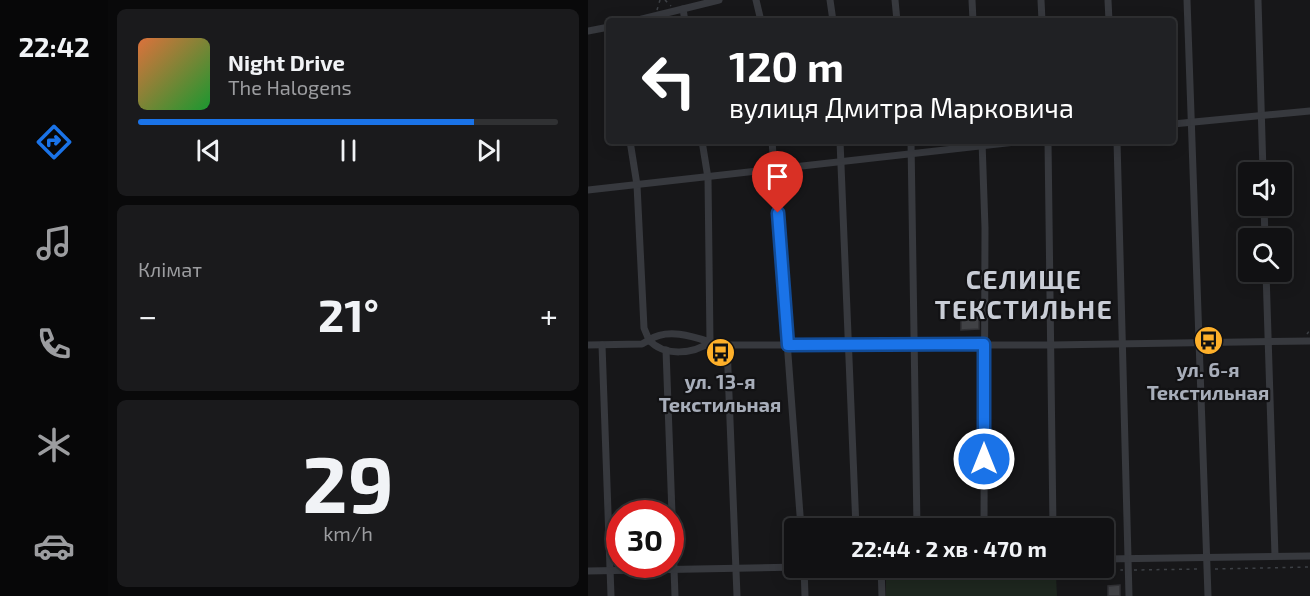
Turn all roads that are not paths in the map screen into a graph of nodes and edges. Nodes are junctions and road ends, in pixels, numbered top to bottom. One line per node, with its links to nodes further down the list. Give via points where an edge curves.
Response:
1 (719, 0): 10 (street)
2 (756, 0): 13 (street)
3 (830, 0): 14 (street)
4 (895, 0): 15 (street)
5 (972, 0): 16 (street)
6 (1041, 0): 17 (street)
7 (1108, 0): 18 (street)
8 (1187, 0): 23 (street)
9 (1258, 0): 22 (street)
10 (683, 9): 11 (street); 12 (street)
11 (646, 18)
12 (684, 18)
13 (760, 18)
14 (832, 18)
15 (897, 18)
16 (973, 18)
17 (1042, 18)
18 (1109, 18)
19 (606, 28): 20 (street)
20 (588, 31)
21 (1310, 111): 22 (street)
22 (1261, 116): 23 (street); 36 (street)
23 (1191, 121): 24 (street); 46 (street)
24 (1176, 124)
25 (630, 144): 39 (street)
26 (702, 144): 38 (street)
27 (772, 144): 37 (street)
28 (840, 144): 35 (street)
29 (911, 144): 34 (street)
30 (976, 144): 34 (street)
31 (982, 144): 47 (street)
32 (1048, 144): 54 (street)
33 (1117, 144): 48 (street)
34 (912, 154): 35 (street); 53 (street)
35 (841, 162): 37 (street); 55 (street)
36 (1263, 162)
37 (774, 169): 38 (street); 52 (street)
38 (708, 178): 39 (street); 45 (street)
39 (637, 185): 40 (street); 42 (street, via 644,328)
40 (588, 190)
41 (1266, 282): 43 (street)
42 (649, 340): 45 (street, via 661,335 689,335); 50 (street, via 642,344); 56 (street)
43 (1268, 341): 44 (street); 46 (street); 64 (street)
44 (1310, 341)
45 (710, 342): 51 (street); 56 (street, via 700,350)
46 (1200, 343): 48 (street); 66 (street)
47 (984, 344): 53 (street); 54 (street); 62 (street)
48 (1123, 344): 54 (street); 67 (street)
49 (588, 345): 50 (street)
50 (602, 345): 57 (street)
51 (727, 345): 52 (street); 70 (street)
52 (788, 345): 55 (street); 59 (street)
53 (915, 345): 55 (street); 61 (street)
54 (1051, 345): 63 (street)
55 (850, 346): 60 (street)
56 (666, 350): 58 (street)
57 (607, 500)
58 (671, 500)
59 (800, 518)
60 (856, 518)
61 (917, 518)
62 (984, 518)
63 (1053, 518)
64 (1275, 556): 65 (street); 66 (street)
65 (1310, 556)
66 (1208, 557): 67 (street); 84 (street)
67 (1129, 559): 68 (street); 83 (street)
68 (1114, 560)
69 (784, 568): 70 (street)
70 (736, 569): 71 (street); 80 (street)
71 (684, 570)
72 (606, 571): 73 (street)
73 (588, 572)
74 (610, 578): 78 (street)
75 (674, 578): 79 (street)
76 (803, 578): 81 (street)
77 (881, 578): 82 (street)
78 (611, 596)
79 (675, 596)
80 (737, 596)
81 (805, 596)
82 (882, 596)
83 (1129, 596)
84 (1208, 596)

